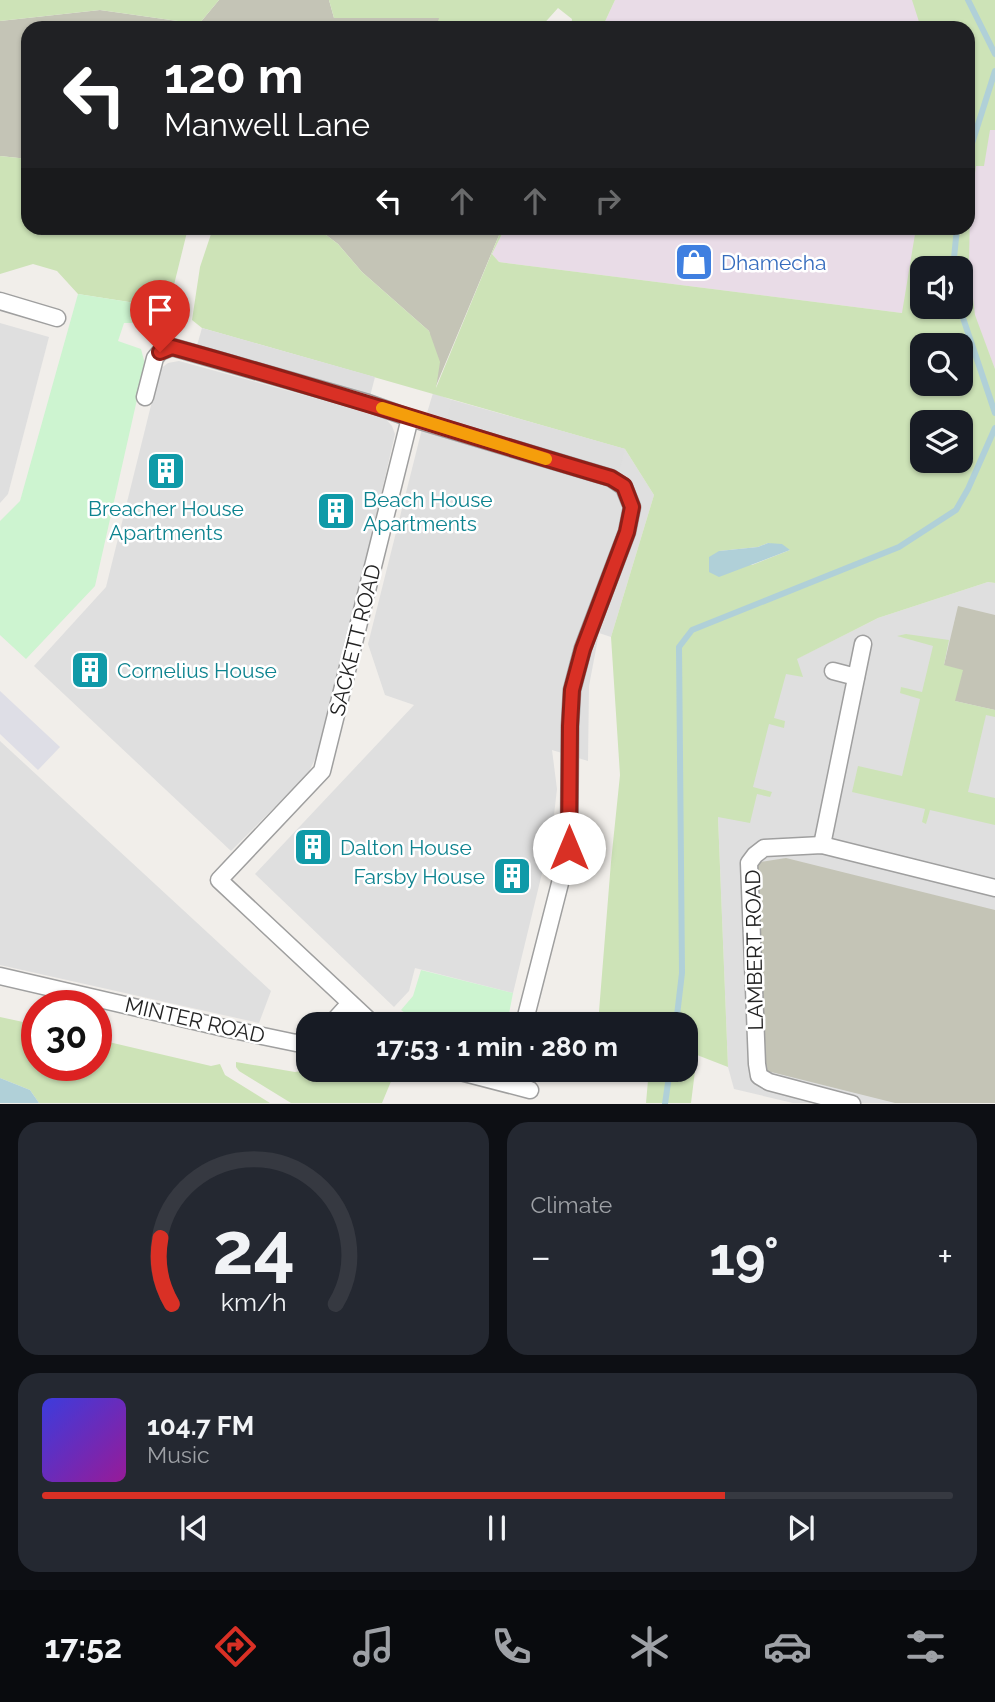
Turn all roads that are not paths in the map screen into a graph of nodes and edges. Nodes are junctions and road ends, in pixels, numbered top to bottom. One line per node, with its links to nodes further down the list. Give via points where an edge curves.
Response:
1 (0, 301): 2 (street)
2 (57, 318)
3 (145, 397): 4 (street, via 155,358 172,347)
4 (410, 418): 11 (street, SACKETT ROAD, via 322,771 219,880); 14 (street, via 611,478 624,486 632,507 572,690 569,848)
5 (863, 644): 7 (street)
6 (833, 671): 7 (street)
7 (856, 677): 8 (street)
8 (822, 845): 9 (street, LAMBERT ROAD); 18 (street, LAMBERT ROAD, via 764,848 749,863 759,1076)
9 (995, 888)
10 (0, 976): 15 (street, MINTER ROAD)
11 (350, 1003): 12 (street); 13 (street)
12 (342, 1012)
13 (360, 1012)
14 (527, 1012)
15 (296, 1043)
16 (518, 1082): 17 (street)
17 (530, 1090)
18 (852, 1104)

